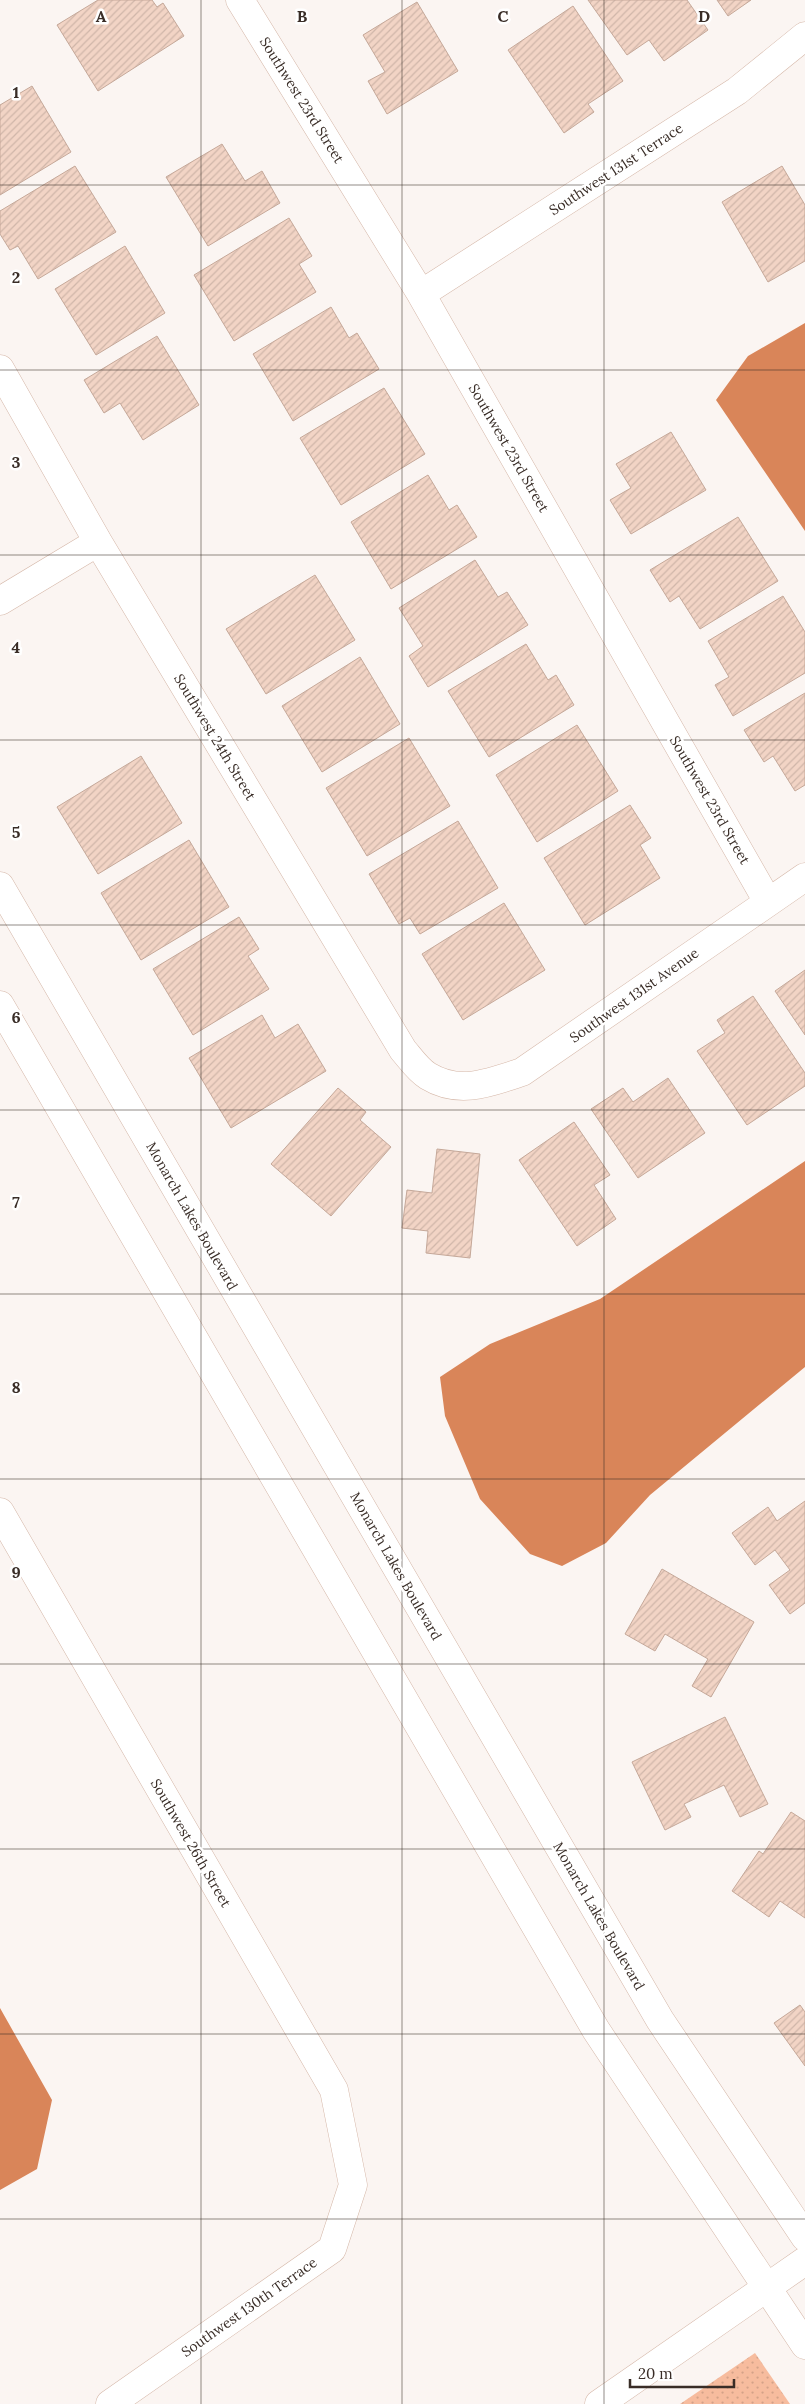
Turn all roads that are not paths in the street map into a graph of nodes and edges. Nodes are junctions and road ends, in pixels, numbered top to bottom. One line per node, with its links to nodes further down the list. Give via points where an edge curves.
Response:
1 (240, 0): 3 (street, Southwest 23rd Street)
2 (805, 36): 3 (street, Southwest 131st Terrace, via 737,91)
3 (421, 294): 9 (street, Southwest 23rd Street)
4 (0, 369): 5 (street, Southwest 24th Street)
5 (98, 542): 6 (street); 11 (street, Southwest 24th Street, via 403,1050 426,1075)
6 (0, 601)
7 (805, 877): 9 (street, Southwest 131st Avenue)
8 (0, 886): 14 (street, Monarch Lakes Boulevard, via 660,2020)
9 (768, 902): 11 (street, Southwest 131st Avenue, via 522,1072 477,1086)
10 (0, 1005): 16 (street, via 596,2030)
11 (452, 1086)
12 (0, 1512): 13 (street, Southwest 26th Street, via 334,2090)
13 (353, 2185): 18 (street, Southwest 130th Terrace, via 332,2250)
14 (805, 2238)
15 (805, 2261): 16 (street)
16 (766, 2288): 17 (street); 19 (street)
17 (805, 2345)
18 (110, 2404)
19 (599, 2404)

